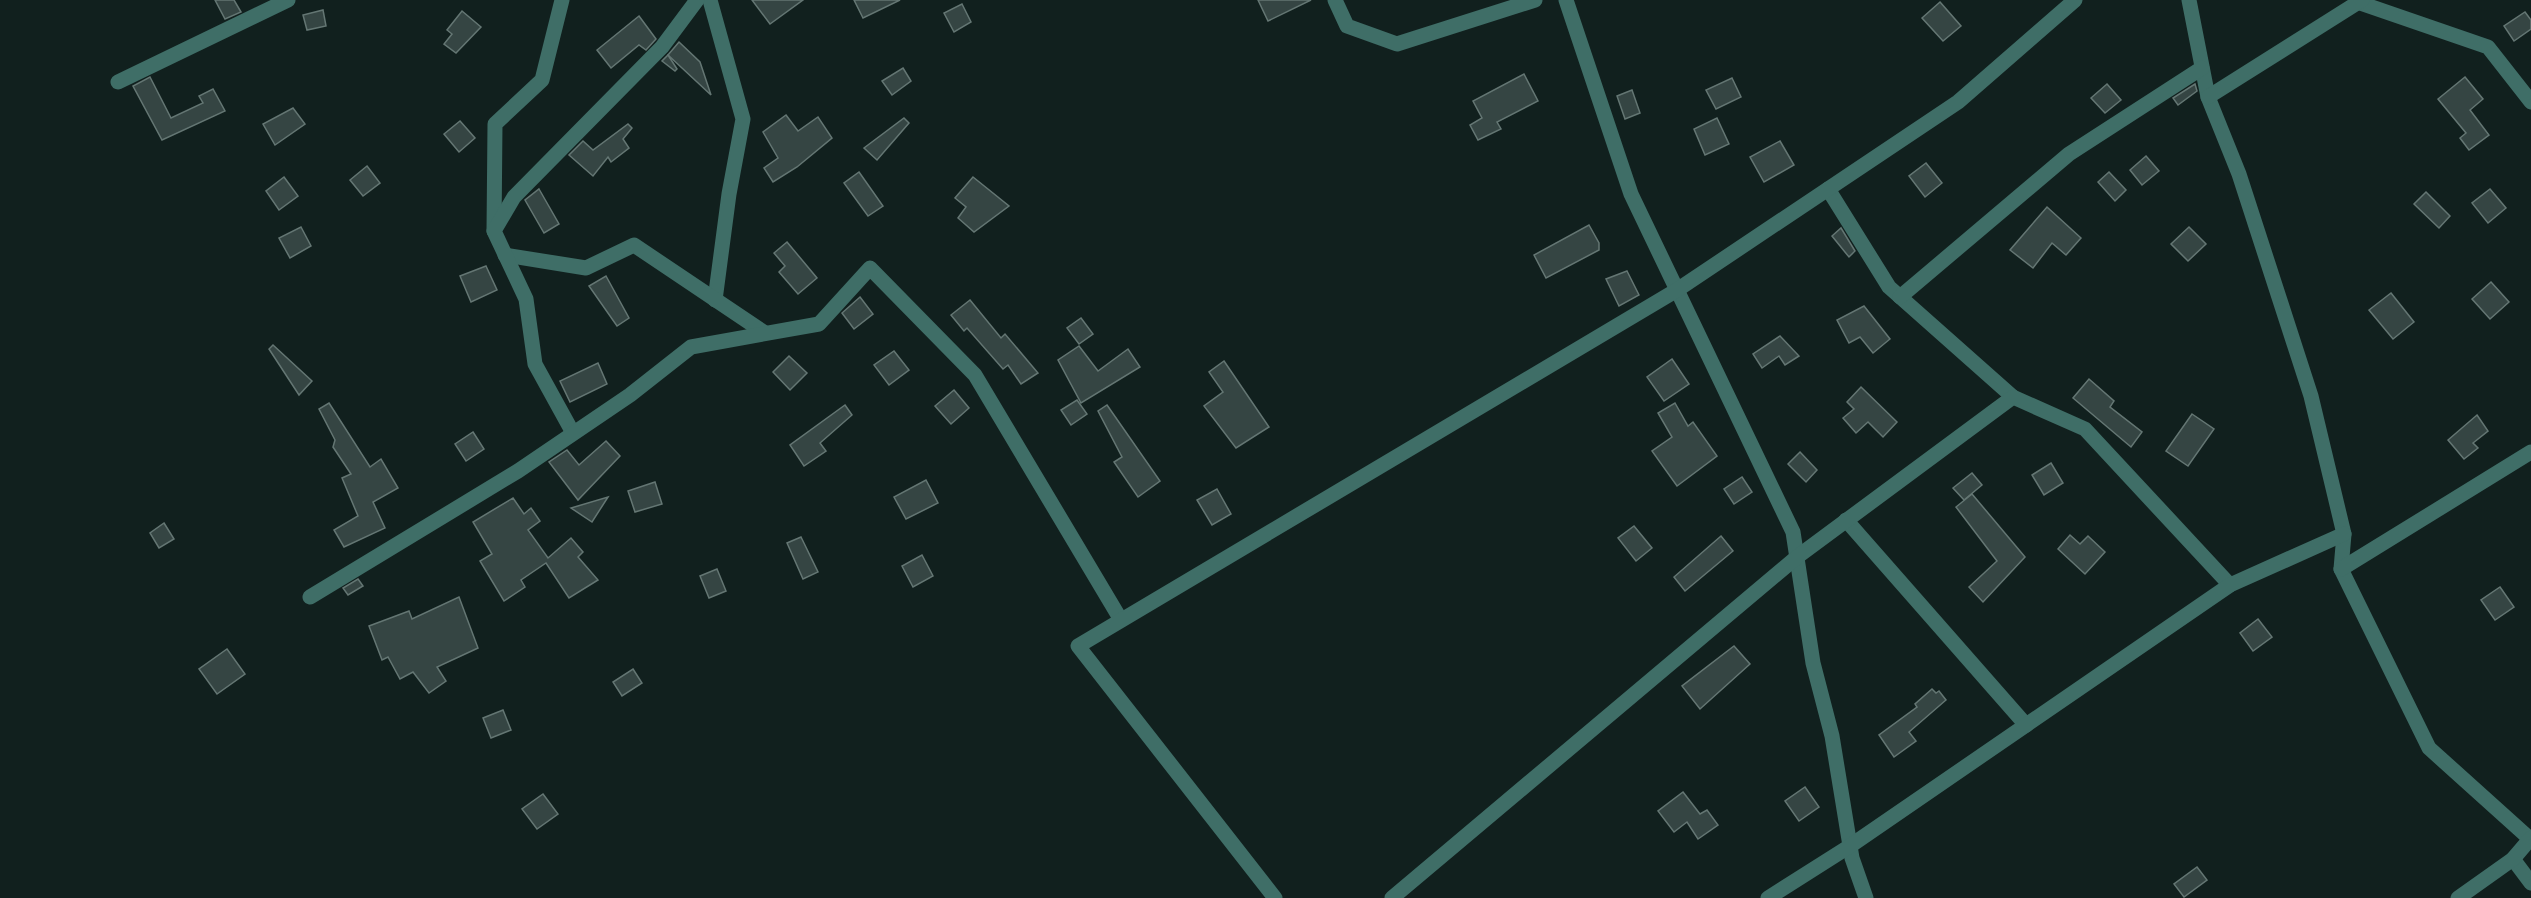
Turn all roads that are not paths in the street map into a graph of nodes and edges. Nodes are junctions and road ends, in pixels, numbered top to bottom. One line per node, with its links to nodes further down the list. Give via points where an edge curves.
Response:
1 (288, 0): 12 (street)
2 (562, 0): 16 (street, via 542,80 495,124)
3 (697, 0): 16 (street, via 662,47 514,197)
4 (710, 0): 20 (street, via 743,119)
5 (1335, 0): 6 (street, via 1347,26 1397,44)
6 (1535, 0)
7 (1566, 0): 18 (street, via 1631,194)
8 (2075, 0): 15 (street, via 1958,102)
9 (2189, 0): 11 (street)
10 (2361, 2): 13 (street); 14 (street, via 2488,47)
11 (2202, 68): 13 (street); 19 (street, via 2069,154)
12 (118, 82)
13 (2208, 97): 26 (street, via 2239,174 2307,385)
14 (2531, 102)
15 (1828, 189): 18 (street); 19 (street, via 1889,287)
16 (494, 231): 17 (street)
17 (505, 255): 20 (street, via 586,268 634,245); 23 (street, via 526,299 535,364)
18 (1677, 290): 27 (street, via 1793,532); 31 (street)
19 (1900, 297): 22 (street)
20 (715, 300): 21 (street)
21 (765, 333): 23 (street, via 691,347); 31 (street, via 819,324 870,268 975,375)
22 (2013, 397): 25 (street); 29 (street, via 2085,429)
23 (573, 434): 30 (street)
24 (2531, 452): 28 (street)
25 (1846, 520): 27 (street); 32 (street)
26 (2344, 534): 28 (street); 29 (street)
27 (1797, 557): 34 (street, via 1813,663 1832,736); 38 (street)
28 (2341, 569): 33 (street, via 2429,748)
29 (2230, 585): 32 (street)
30 (310, 597)
31 (1121, 620): 37 (street, via 1078,646)
32 (2026, 725): 34 (street)
33 (2531, 839): 35 (street)
34 (1850, 846): 39 (street); 40 (street)
35 (2513, 859): 36 (street); 41 (street)
36 (2531, 883)
37 (1275, 898)
38 (1392, 898)
39 (1768, 898)
40 (1866, 898)
41 (2458, 898)

